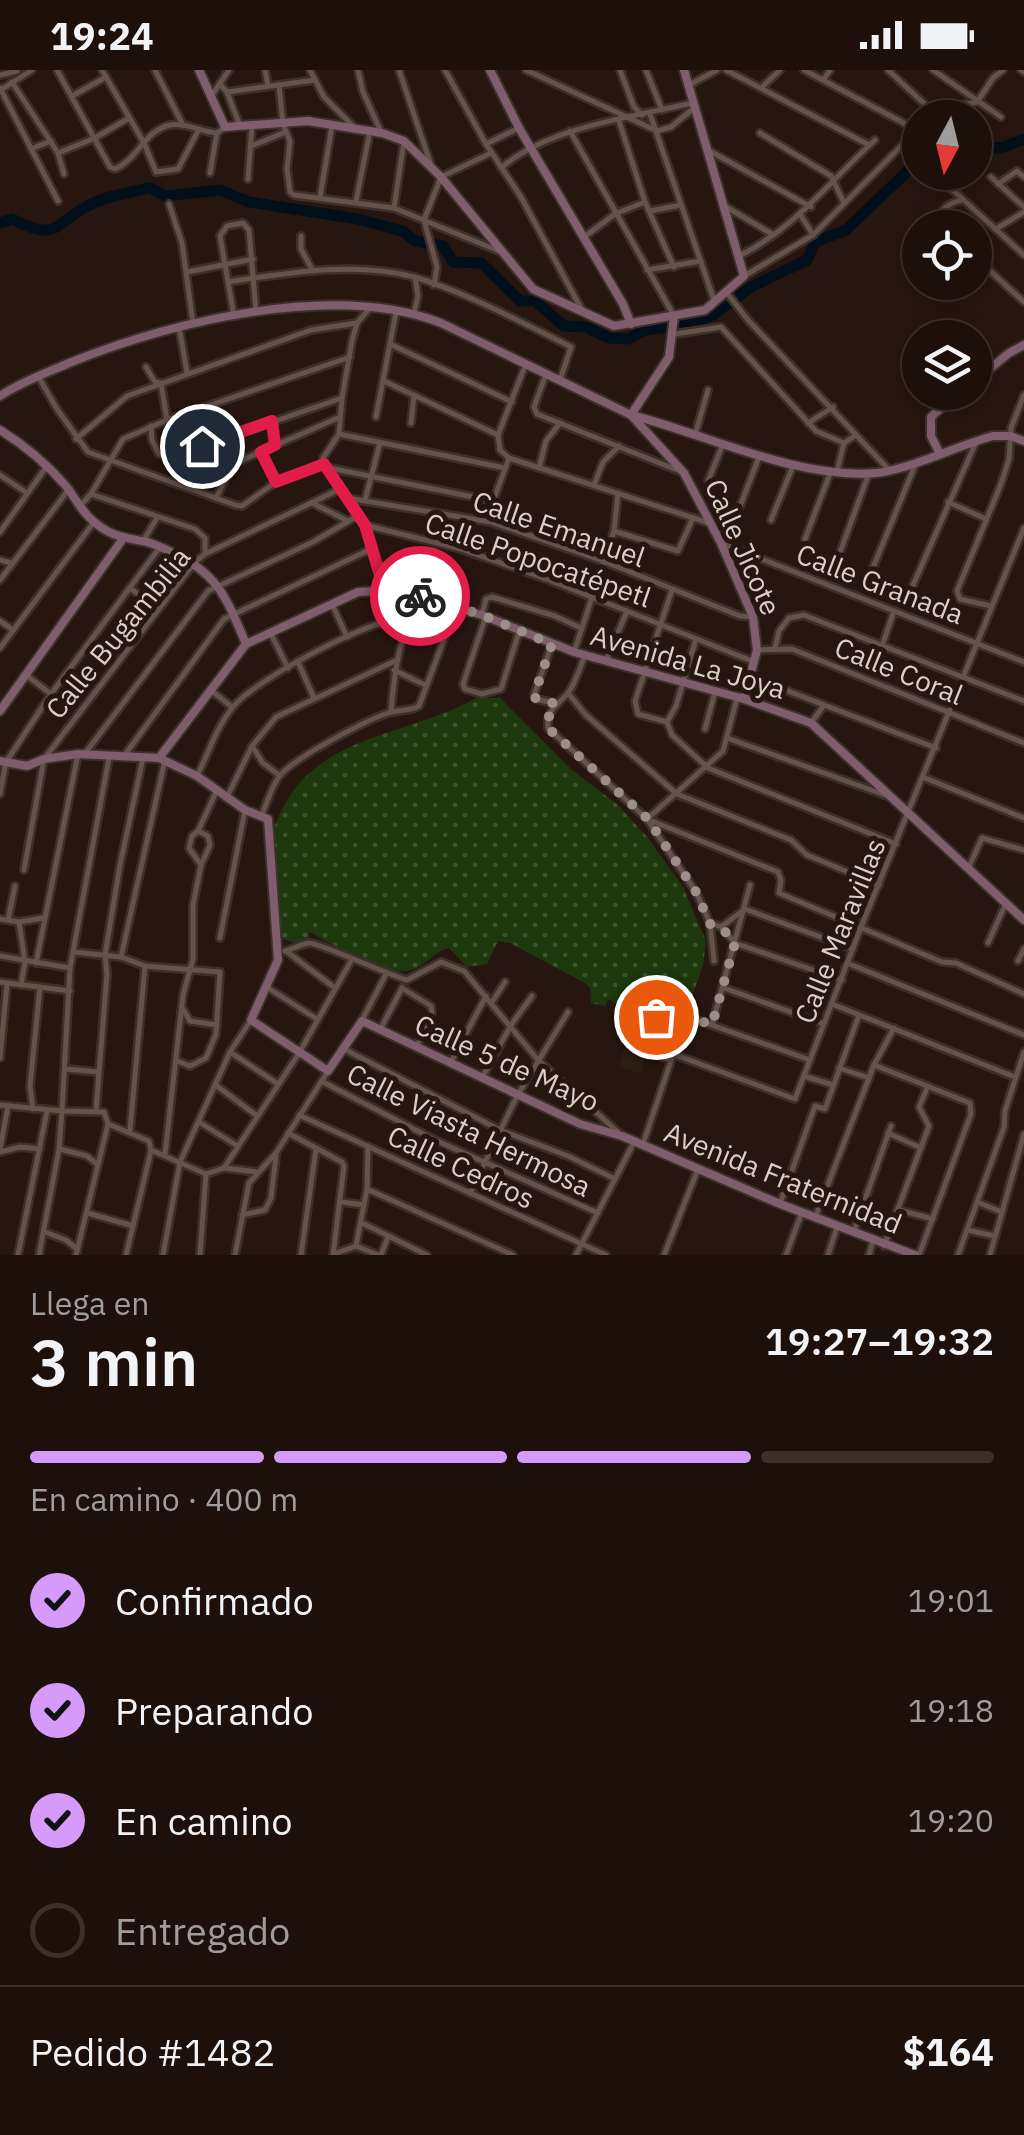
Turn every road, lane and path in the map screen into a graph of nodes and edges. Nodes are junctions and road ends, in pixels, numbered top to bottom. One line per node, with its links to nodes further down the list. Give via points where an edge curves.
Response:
1 (32, 70): 24 (street)
2 (57, 70): 38 (street)
3 (155, 70): 52 (street)
4 (199, 70): 37 (main road)
5 (229, 70): 30 (street)
6 (264, 70): 33 (street)
7 (310, 70): 28 (street)
8 (358, 70): 64 (street)
9 (399, 70): 77 (street)
10 (446, 70): 69 (street)
11 (490, 70): 57 (main road)
12 (526, 70): 48 (street)
13 (620, 70): 45 (street, via 634,107)
14 (646, 70): 43 (street)
15 (684, 70): 32 (main road)
16 (717, 70): 32 (street)
17 (726, 70): 34 (street)
18 (779, 70): 34 (street)
19 (804, 70): 27 (street)
20 (830, 70): 27 (street)
21 (888, 70): 39 (street)
22 (933, 70): 40 (street)
23 (1004, 70): 41 (street)
24 (18, 72): 26 (street); 29 (street)
25 (104, 74): 38 (street); 47 (street)
26 (0, 76)
27 (824, 79): 49 (street)
28 (315, 80): 31 (street); 56 (street)
29 (12, 82): 35 (street); 67 (street)
30 (220, 84): 36 (street); 37 (street)
31 (279, 85): 33 (street); 55 (street)
32 (688, 85): 42 (main road)
33 (268, 86): 36 (street)
34 (762, 88): 85 (street, via 872,143)
35 (0, 90): 73 (street)
36 (227, 92): 53 (street)
37 (212, 94): 58 (main road)
38 (72, 96): 65 (street)
39 (917, 100)
40 (974, 100)
41 (978, 100)
42 (693, 105): 43 (street); 62 (street); 74 (main road)
43 (662, 110): 45 (street)
44 (992, 111): 46 (street)
45 (646, 114): 48 (street); 62 (street)
46 (1001, 117)
47 (129, 118): 65 (street); 68 (street)
48 (630, 118): 50 (street); 62 (street)
49 (902, 120)
50 (619, 121): 61 (street); 92 (street)
51 (333, 124): 55 (main road); 56 (main road); 88 (street)
52 (183, 125): 59 (street); 68 (street, via 155,131)
53 (240, 126): 54 (main road); 58 (main road)
54 (252, 126): 55 (main road); 70 (street)
55 (284, 128): 70 (street); 88 (street, via 290,192)
56 (356, 128): 60 (main road)
57 (519, 128): 69 (street); 72 (main road)
58 (221, 130): 59 (street); 80 (street)
59 (198, 131): 68 (street, via 178,169 162,174)
60 (370, 131): 64 (main road); 91 (street)
61 (570, 132): 72 (street); 102 (street)
62 (657, 132): 95 (street)
63 (760, 133): 85 (street)
64 (382, 134): 66 (main road)
65 (95, 138): 68 (street, via 114,169); 76 (street)
66 (404, 141): 77 (main road); 98 (street)
67 (51, 142): 73 (street); 76 (street)
68 (144, 143)
69 (486, 144): 75 (street)
70 (251, 146): 84 (street)
71 (902, 146): 93 (street)
72 (533, 148): 78 (street); 109 (main road)
73 (31, 149): 90 (street)
74 (707, 150): 96 (main road); 97 (street)
75 (491, 152): 78 (street); 81 (street)
76 (58, 153): 79 (street)
77 (432, 168): 81 (main road)
78 (501, 168): 133 (street)
79 (64, 174)
80 (210, 174)
81 (441, 177): 104 (street); 110 (main road)
82 (1024, 177): 86 (street, via 1018,170)
83 (992, 178): 86 (street)
84 (248, 179)
85 (835, 182): 93 (street); 97 (street)
86 (998, 184): 100 (street)
87 (952, 190): 89 (street)
88 (320, 197): 91 (street)
89 (962, 200): 99 (street); 105 (street)
90 (58, 201)
91 (356, 202): 98 (street)
92 (645, 202): 101 (street); 102 (street)
93 (844, 203): 107 (street)
94 (169, 204): 119 (street)
95 (681, 205): 101 (street); 114 (street)
96 (722, 205): 106 (street); 112 (main road)
97 (811, 207): 103 (street)
98 (394, 208): 104 (street)
99 (946, 210)
100 (1024, 210): 105 (street)
101 (650, 211): 116 (street)
102 (615, 214): 109 (street); 117 (street)
103 (800, 214): 106 (street); 107 (street)
104 (424, 220): 110 (street); 125 (street, via 437,267)
105 (996, 229): 111 (street)
106 (772, 234): 112 (street)
107 (813, 234): 121 (street)
108 (302, 236): 118 (street, via 301,249)
109 (584, 237): 138 (main road)
110 (499, 250): 133 (main road, via 533,289)
111 (1024, 255)
112 (739, 256): 121 (main road)
113 (252, 260): 115 (street); 115 (street, via 247,226 226,226 220,236); 123 (street)
114 (701, 261): 116 (street); 128 (street)
115 (225, 265): 119 (street); 124 (street)
116 (674, 267): 117 (street)
117 (647, 270): 135 (street)
118 (314, 271): 122 (street); 123 (street)
119 (186, 272): 136 (street)
120 (992, 273): 127 (street)
121 (744, 276): 126 (main road)
122 (414, 277): 125 (street); 132 (street)
123 (254, 278): 124 (street); 131 (street)
124 (228, 282): 134 (street)
125 (434, 286): 150 (street, via 572,347)
126 (727, 293): 128 (main road); 159 (street)
127 (1024, 302)
128 (715, 304): 135 (main road)
129 (372, 306): 130 (main road); 131 (main road); 137 (street)
130 (397, 309): 132 (main road); 141 (street)
131 (256, 312): 134 (main road)
132 (414, 312): 144 (main road)
133 (585, 314): 138 (main road, via 614,326)
134 (234, 316): 136 (main road)
135 (674, 316): 138 (main road); 140 (main road)
136 (194, 323): 139 (main road)
137 (357, 323): 143 (street); 147 (street, via 311,330)
138 (632, 324)
139 (179, 327): 147 (street); 149 (main road)
140 (674, 334): 161 (main road, via 669,357); 168 (street, via 721,326)
141 (390, 344): 151 (street); 158 (street)
142 (1024, 345): 145 (main road)
143 (350, 357): 157 (street); 164 (street)
144 (526, 364): 148 (main road); 158 (street)
145 (992, 366)
146 (146, 367): 152 (street)
147 (187, 372): 152 (street)
148 (546, 374): 150 (main road); 167 (street, via 534,407)
149 (38, 376): 155 (main road); 176 (street)
150 (560, 380): 161 (main road)
151 (384, 381): 156 (street); 163 (street)
152 (161, 383): 164 (street); 176 (street, via 127,396)
153 (708, 390): 174 (street)
154 (1024, 395): 175 (street)
155 (0, 396)
156 (414, 396): 166 (street); 172 (street)
157 (342, 398): 162 (street); 165 (street)
158 (512, 402): 172 (street)
159 (833, 407): 168 (street); 173 (street)
160 (937, 410): 185 (main road, via 930,436)
161 (630, 415): 174 (main road); 197 (main road, Calle Jicote)
162 (340, 417): 171 (street); 182 (street)
163 (376, 417)
164 (168, 420): 169 (street)
165 (272, 421): 169 (street, via 168,458 152,440); 182 (street)
166 (411, 423)
167 (560, 423): 183 (street); 194 (street)
168 (808, 423): 180 (street)
169 (152, 426): 189 (street, via 123,439)
170 (0, 430): 191 (main road)
171 (339, 434): 179 (street); 192 (street)
172 (498, 434): 187 (street)
173 (856, 435): 180 (street); 195 (street)
174 (695, 436): 181 (main road)
175 (1010, 436): 177 (main road); 178 (main road); 220 (street, via 1009,459)
176 (76, 439): 189 (street)
177 (977, 440): 185 (main road); 212 (street)
178 (1024, 441)
179 (380, 443): 193 (street); 200 (street)
180 (844, 443): 196 (street)
181 (723, 444): 186 (main road); 201 (street)
182 (275, 445): 184 (street)
183 (619, 446): 197 (street); 203 (street, via 603,462)
184 (261, 452): 202 (street); 209 (street, via 233,464)
185 (939, 452): 188 (main road)
186 (760, 454): 190 (main road); 215 (street)
187 (509, 458): 193 (street); 194 (street)
188 (917, 460): 195 (main road); 212 (street, via 870,575 910,592)
189 (111, 462): 208 (street); 209 (street)
190 (794, 463): 196 (main road); 221 (street)
191 (47, 466): 204 (main road); 206 (street)
192 (324, 466): 200 (street); 202 (street); 205 (street)
193 (505, 468): 200 (street, via 488,500)
194 (538, 468): 203 (street)
195 (890, 470): 198 (main road)
196 (834, 471): 198 (main road); 230 (street)
197 (684, 473): 225 (main road, Calle Jicote)
198 (869, 473): 237 (street)
199 (0, 475): 206 (street)
200 (371, 476): 211 (street)
201 (708, 481)
202 (276, 482): 209 (street, via 242,506)
203 (594, 486): 207 (street)
204 (69, 489): 214 (main road); 241 (street)
205 (340, 489): 210 (street); 213 (street, Calle Bugambilia)
206 (28, 493): 222 (street)
207 (618, 493): 219 (street); 228 (street)
208 (91, 494): 214 (street); 218 (street)
209 (216, 498)
210 (347, 498): 211 (street, Calle Emanuel); 216 (street)
211 (364, 500): 239 (street, Calle Emanuel, via 491,522)
212 (947, 502): 220 (street)
213 (312, 503): 223 (street); 236 (street, Calle Bugambilia)
214 (80, 507): 224 (main road)
215 (738, 509)
216 (360, 515): 223 (street); 226 (street)
217 (0, 516): 222 (street)
218 (158, 518): 232 (street); 236 (street, via 202,533)
219 (693, 518): 225 (street); 228 (street, via 678,551)
220 (986, 519): 250 (street, via 956,591)
221 (772, 520)
222 (7, 521): 229 (street)
223 (348, 521): 243 (street)
224 (94, 522): 231 (main road); 263 (street)
225 (709, 523): 233 (main road, Calle Jicote)
226 (365, 525): 235 (street); 248 (street, Calle Popocatépetl, via 461,549)
227 (1024, 528): 250 (street, Calle Maravillas)
228 (614, 531): 239 (street)
229 (0, 532)
230 (805, 539)
231 (122, 540): 232 (main road); 284 (main road)
232 (143, 541): 234 (main road)
233 (721, 543): 253 (street, Calle Granada); 258 (main road, Calle Jicote)
234 (160, 547): 240 (main road); 244 (street)
235 (372, 550): 245 (street); 255 (street)
236 (205, 554): 240 (street, Calle Bugambilia)
237 (839, 555)
238 (0, 560): 241 (street)
239 (603, 561): 246 (street, Calle Emanuel); 248 (street)
240 (195, 562): 243 (main road); 252 (street, Calle Bugambilia)
241 (11, 564): 242 (street)
242 (0, 580)
243 (220, 587): 255 (main road); 310 (street, via 208,591)
244 (130, 588): 252 (street); 292 (street)
245 (384, 589): 247 (main road, Avenida La Joya); 249 (main road, Avenida La Joya)
246 (672, 590): 258 (street, Calle Emanuel); 260 (street)
247 (421, 596): 251 (main road, Avenida La Joya); 257 (street)
248 (591, 598): 254 (street, Calle Popocatépetl); 261 (street)
249 (331, 602): 264 (main road, Avenida La Joya); 265 (street)
250 (991, 606): 269 (street, Calle Maravillas)
251 (456, 607): 256 (main road, Avenida La Joya); 288 (street)
252 (158, 610): 314 (street, Calle Bugambilia)
253 (894, 610): 269 (street, Calle Granada); 270 (street)
254 (627, 611): 260 (street, Calle Popocatépetl); 277 (street)
255 (234, 614): 267 (main road); 312 (street)
256 (484, 616): 261 (street, via 492,597); 262 (main road, Avenida La Joya); 262 (street, via 465,689 501,689)
257 (410, 617): 265 (street, via 384,620); 276 (street)
258 (753, 617): 273 (main road, Calle Jicote)
259 (0, 621): 263 (street)
260 (660, 624): 266 (street, Calle Popocatépetl); 283 (street)
261 (582, 628): 274 (street)
262 (520, 629): 268 (main road, Avenida La Joya)
263 (13, 630): 271 (street)
264 (270, 632): 267 (main road, Avenida La Joya); 281 (street)
265 (347, 637): 279 (street)
266 (696, 639): 278 (street, Calle Popocatépetl); 287 (street)
267 (246, 644): 289 (main road, Avenida La Joya)
268 (552, 644): 274 (main road, Avenida La Joya); 297 (street, via 534,695)
269 (978, 644): 280 (street, Calle Granada); 286 (street, Calle Maravillas)
270 (882, 646): 272 (street, via 796,614 779,631); 286 (street)
271 (0, 648)
272 (775, 648): 273 (street, Calle Coral); 302 (street, Calle Coral)
273 (757, 650): 278 (main road, Calle Jicote)
274 (574, 652): 275 (main road, Avenida La Joya)
275 (585, 655): 277 (main road, Avenida La Joya); 291 (street)
276 (394, 661): 282 (street); 294 (street)
277 (606, 661): 283 (main road, Avenida La Joya)
278 (752, 661): 285 (main road, Calle Jicote)
279 (298, 662): 281 (street); 294 (street)
280 (1024, 662)
281 (288, 668): 299 (street)
282 (394, 670): 288 (street); 301 (street)
283 (646, 673): 287 (main road, Avenida La Joya); 303 (street, via 635,701 638,714)
284 (25, 675): 292 (street); 293 (main road)
285 (749, 676): 295 (main road, Calle Jicote); 298 (street)
286 (964, 678): 296 (street); 302 (street, Calle Maravillas)
287 (680, 683): 290 (main road, Avenida La Joya); 303 (street)
288 (424, 686): 301 (street, via 419,706)
289 (212, 691): 299 (street); 315 (main road, Avenida La Joya)
290 (715, 692): 295 (main road, Avenida La Joya); 305 (street)
291 (568, 693): 297 (street); 323 (street)
292 (51, 694): 316 (street)
293 (5, 696): 300 (main road)
294 (314, 698): 308 (street, via 276,718)
295 (740, 698): 304 (main road, Avenida La Joya); 306 (street)
296 (1024, 701)
297 (556, 704): 330 (street, via 548,728)
298 (824, 706): 304 (street); 309 (street)
299 (232, 707): 319 (street)
300 (0, 711)
301 (391, 712): 318 (street)
302 (950, 713): 307 (street, Calle Coral); 309 (street, Calle Maravillas)
303 (667, 722): 317 (street)
304 (812, 723): 325 (main road, Avenida La Joya)
305 (705, 729)
306 (727, 738): 317 (street); 325 (street)
307 (1024, 742)
308 (252, 746): 318 (street); 324 (street)
309 (936, 748): 320 (street, Calle Maravillas)
310 (81, 754): 311 (main road); 314 (main road); 342 (street)
311 (109, 758): 312 (main road); 356 (street)
312 (122, 758): 313 (main road)
313 (143, 758): 315 (main road); 357 (street)
314 (44, 759): 316 (main road, via 27,766); 336 (street)
315 (162, 759): 319 (main road); 359 (street)
316 (3, 762): 322 (street)
317 (708, 768): 323 (street); 332 (street)
318 (279, 775): 327 (street)
319 (197, 776): 321 (main road)
320 (924, 778): 328 (street, Calle Maravillas); 329 (street)
321 (217, 790): 324 (main road); 331 (street)
322 (0, 794)
323 (677, 794): 330 (street); 338 (street)
324 (226, 796): 326 (main road)
325 (888, 796): 328 (main road, Avenida La Joya)
326 (244, 810): 327 (main road); 349 (street)
327 (262, 814): 350 (main road, via 268,819)
328 (908, 815): 332 (street, Calle Maravillas); 335 (main road, Avenida La Joya)
329 (1024, 818)
330 (648, 819): 346 (street); 348 (street, via 778,872 779,893)
331 (198, 830): 334 (street, via 189,848); 334 (street, via 210,845)
332 (896, 844): 338 (street, Calle Maravillas)
333 (1024, 850): 335 (street, via 982,838)
334 (201, 865): 368 (street)
335 (968, 869): 340 (main road, Avenida La Joya)
336 (24, 870)
337 (750, 885): 341 (street)
338 (879, 885): 348 (street, Calle Maravillas)
339 (15, 886): 343 (street)
340 (1006, 903): 344 (main road, Avenida La Joya); 352 (street)
341 (745, 910): 347 (street); 351 (street); 353 (street)
342 (43, 918): 345 (street); 364 (street)
343 (4, 920): 345 (street)
344 (1024, 920)
345 (19, 922): 362 (street)
346 (710, 924): 347 (street); 363 (street)
347 (721, 927): 351 (street)
348 (861, 927): 353 (street, Calle Maravillas); 381 (street)
349 (220, 938)
350 (276, 943): 355 (street); 375 (main road, via 278,960)
351 (735, 943): 371 (street); 379 (street)
352 (988, 943)
353 (853, 950): 365 (street, Calle Maravillas)
354 (1024, 950): 361 (street)
355 (286, 951): 360 (street, via 311,942); 377 (street)
356 (74, 952): 357 (street); 367 (street)
357 (105, 955): 359 (street); 418 (street)
358 (0, 956): 362 (street)
359 (121, 957): 366 (street)
360 (352, 960): 369 (street); 377 (street)
361 (1018, 961)
362 (25, 962): 364 (street); 374 (street)
363 (714, 962)
364 (36, 963): 367 (street)
365 (848, 963): 371 (street, Calle Maravillas); 401 (street)
366 (145, 966): 368 (street); 439 (street)
367 (70, 968): 380 (street)
368 (189, 971): 386 (street); 396 (street, via 220,972)
369 (386, 974): 370 (street); 393 (street)
370 (408, 980): 378 (street); 382 (street, via 441,962 464,971)
371 (842, 980): 385 (street, Calle Maravillas)
372 (505, 982): 384 (street)
373 (3, 983): 374 (street); 388 (street)
374 (22, 985): 376 (street)
375 (266, 986): 391 (main road); 392 (street)
376 (40, 987): 380 (street); 430 (street)
377 (336, 988): 392 (street)
378 (402, 988): 400 (street); 402 (street, via 431,1006)
379 (724, 988): 395 (street); 398 (street)
380 (70, 990): 416 (street)
381 (1024, 994)
382 (486, 996): 384 (street); 413 (street)
383 (532, 996): 397 (street)
384 (492, 1002): 397 (street)
385 (832, 1004): 389 (street); 395 (street, Calle Maravillas)
386 (182, 1007): 396 (street, via 190,1021); 412 (street)
387 (568, 1012): 410 (street)
388 (1, 1013): 409 (street)
389 (859, 1015): 399 (street); 415 (street)
390 (656, 1017): 394 (street)
391 (250, 1020): 404 (street); 407 (main road)
392 (318, 1020): 407 (street)
393 (362, 1022): 400 (main road, Calle 5 de Mayo); 403 (main road)
394 (683, 1024): 398 (street, via 686,1016); 408 (street)
395 (824, 1024): 411 (street, Calle Maravillas)
396 (217, 1025): 412 (street, via 206,1058 190,1066)
397 (511, 1025): 410 (street); 422 (street)
398 (712, 1025): 411 (street)
399 (894, 1028): 414 (street); 420 (street)
400 (380, 1030): 402 (main road, Calle 5 de Mayo)
401 (1024, 1036)
402 (416, 1047): 413 (main road, Calle 5 de Mayo)
403 (344, 1049): 417 (main road); 440 (street)
404 (230, 1052): 424 (street); 426 (street)
405 (643, 1052): 408 (street)
406 (1024, 1052): 420 (street)
407 (299, 1053): 417 (main road); 424 (street)
408 (672, 1057): 419 (street, Calle Maravillas, via 796,1100); 445 (street)
409 (0, 1058)
410 (538, 1060): 428 (street); 444 (street)
411 (810, 1060): 419 (street, Calle Maravillas)
412 (177, 1061): 455 (street)
413 (450, 1064): 422 (main road, Calle 5 de Mayo)
414 (874, 1064): 421 (street); 427 (street)
415 (840, 1068): 421 (street); 425 (street)
416 (65, 1069): 418 (street); 433 (street)
417 (328, 1070): 423 (street)
418 (98, 1072): 431 (street)
419 (804, 1076): 425 (street)
420 (1015, 1076): 467 (street)
421 (869, 1078): 476 (street)
422 (482, 1079): 428 (main road, Calle 5 de Mayo)
423 (323, 1082): 434 (street); 457 (street, Calle Viasta Hermosa)
424 (278, 1084): 435 (street)
425 (833, 1085): 468 (street, via 824,1109 815,1106)
426 (217, 1086): 435 (street); 436 (street)
427 (928, 1086): 449 (street, via 919,1108 929,1126); 477 (street, via 970,1104)
428 (517, 1096): 440 (street); 444 (main road, Calle 5 de Mayo)
429 (4, 1106): 430 (street); 453 (street)
430 (33, 1109): 432 (street)
431 (96, 1110): 433 (street); 437 (street, via 107,1115)
432 (48, 1111): 433 (street); 448 (street)
433 (62, 1112): 450 (street)
434 (299, 1115): 441 (street); 447 (street, Calle Cedros)
435 (256, 1116): 446 (street)
436 (199, 1122): 446 (street); 456 (street)
437 (108, 1124): 439 (street); 458 (street)
438 (891, 1126): 442 (street)
439 (130, 1130): 452 (street, via 149,1141)
440 (500, 1130): 457 (street); 463 (street)
441 (288, 1134): 451 (street); 454 (street)
442 (888, 1134): 449 (street); 483 (street)
443 (1024, 1134): 472 (street)
444 (622, 1136): 445 (main road, Calle 5 de Mayo)
445 (638, 1143): 460 (main road, Avenida Fraternidad); 463 (street)
446 (236, 1145): 459 (street)
447 (368, 1146): 464 (street); 465 (street, Calle Cedros)
448 (40, 1148): 453 (street); 492 (street)
449 (922, 1148): 470 (street)
450 (59, 1149): 458 (street); 482 (street)
451 (316, 1149): 466 (street, via 344,1166); 498 (street)
452 (151, 1150): 455 (street); 479 (street)
453 (0, 1151)
454 (276, 1153): 461 (street); 475 (street, via 266,1210)
455 (165, 1154): 456 (street)
456 (180, 1162): 462 (street); 495 (street)
457 (484, 1162): 465 (street); 474 (street, Calle Viasta Hermosa)
458 (98, 1165): 473 (street)
459 (224, 1168): 461 (street); 462 (street)
460 (698, 1169): 468 (main road, Avenida Fraternidad); 505 (street)
461 (260, 1172): 475 (street, via 248,1183)
462 (206, 1174): 496 (street)
463 (614, 1178): 474 (street)
464 (367, 1189): 469 (street); 502 (street)
465 (470, 1193): 487 (street, Calle Cedros)
466 (342, 1202): 469 (street); 499 (street)
467 (977, 1202): 472 (street); 481 (street)
468 (780, 1204): 471 (main road, Avenida Fraternidad)
469 (365, 1206): 478 (street)
470 (899, 1210): 477 (street); 489 (street)
471 (802, 1212): 476 (main road, Avenida Fraternidad); 506 (street)
472 (1002, 1212): 484 (street)
473 (88, 1213): 479 (street); 490 (street)
474 (598, 1213): 487 (street)
475 (242, 1215): 497 (street)
476 (814, 1218): 480 (main road, Avenida Fraternidad)
477 (934, 1219): 491 (street)
478 (362, 1223): 485 (street); 488 (street)
479 (133, 1226): 494 (street)
480 (837, 1227): 483 (main road, Avenida Fraternidad); 507 (street)
481 (967, 1230): 484 (street); 509 (street)
482 (44, 1232): 490 (street); 493 (street)
483 (853, 1234): 486 (main road, Avenida Fraternidad)
484 (995, 1236): 510 (street)
485 (388, 1237): 500 (street); 501 (street)
486 (873, 1241): 489 (main road, Avenida Fraternidad); 508 (street)
487 (581, 1244): 503 (street); 504 (street, Calle Cedros)
488 (356, 1246): 499 (street); 500 (street)
489 (884, 1246): 491 (main road, Avenida Fraternidad)
490 (76, 1252)
491 (911, 1254)
492 (18, 1255)
493 (39, 1255)
494 (126, 1255)
495 (163, 1255)
496 (200, 1255)
497 (235, 1255)
498 (300, 1255)
499 (333, 1255)
500 (379, 1255)
501 (426, 1255)
502 (514, 1255)
503 (576, 1255)
504 (606, 1255)
505 (664, 1255)
506 (786, 1255)
507 (828, 1255)
508 (868, 1255)
509 (958, 1255)
510 (990, 1255)

